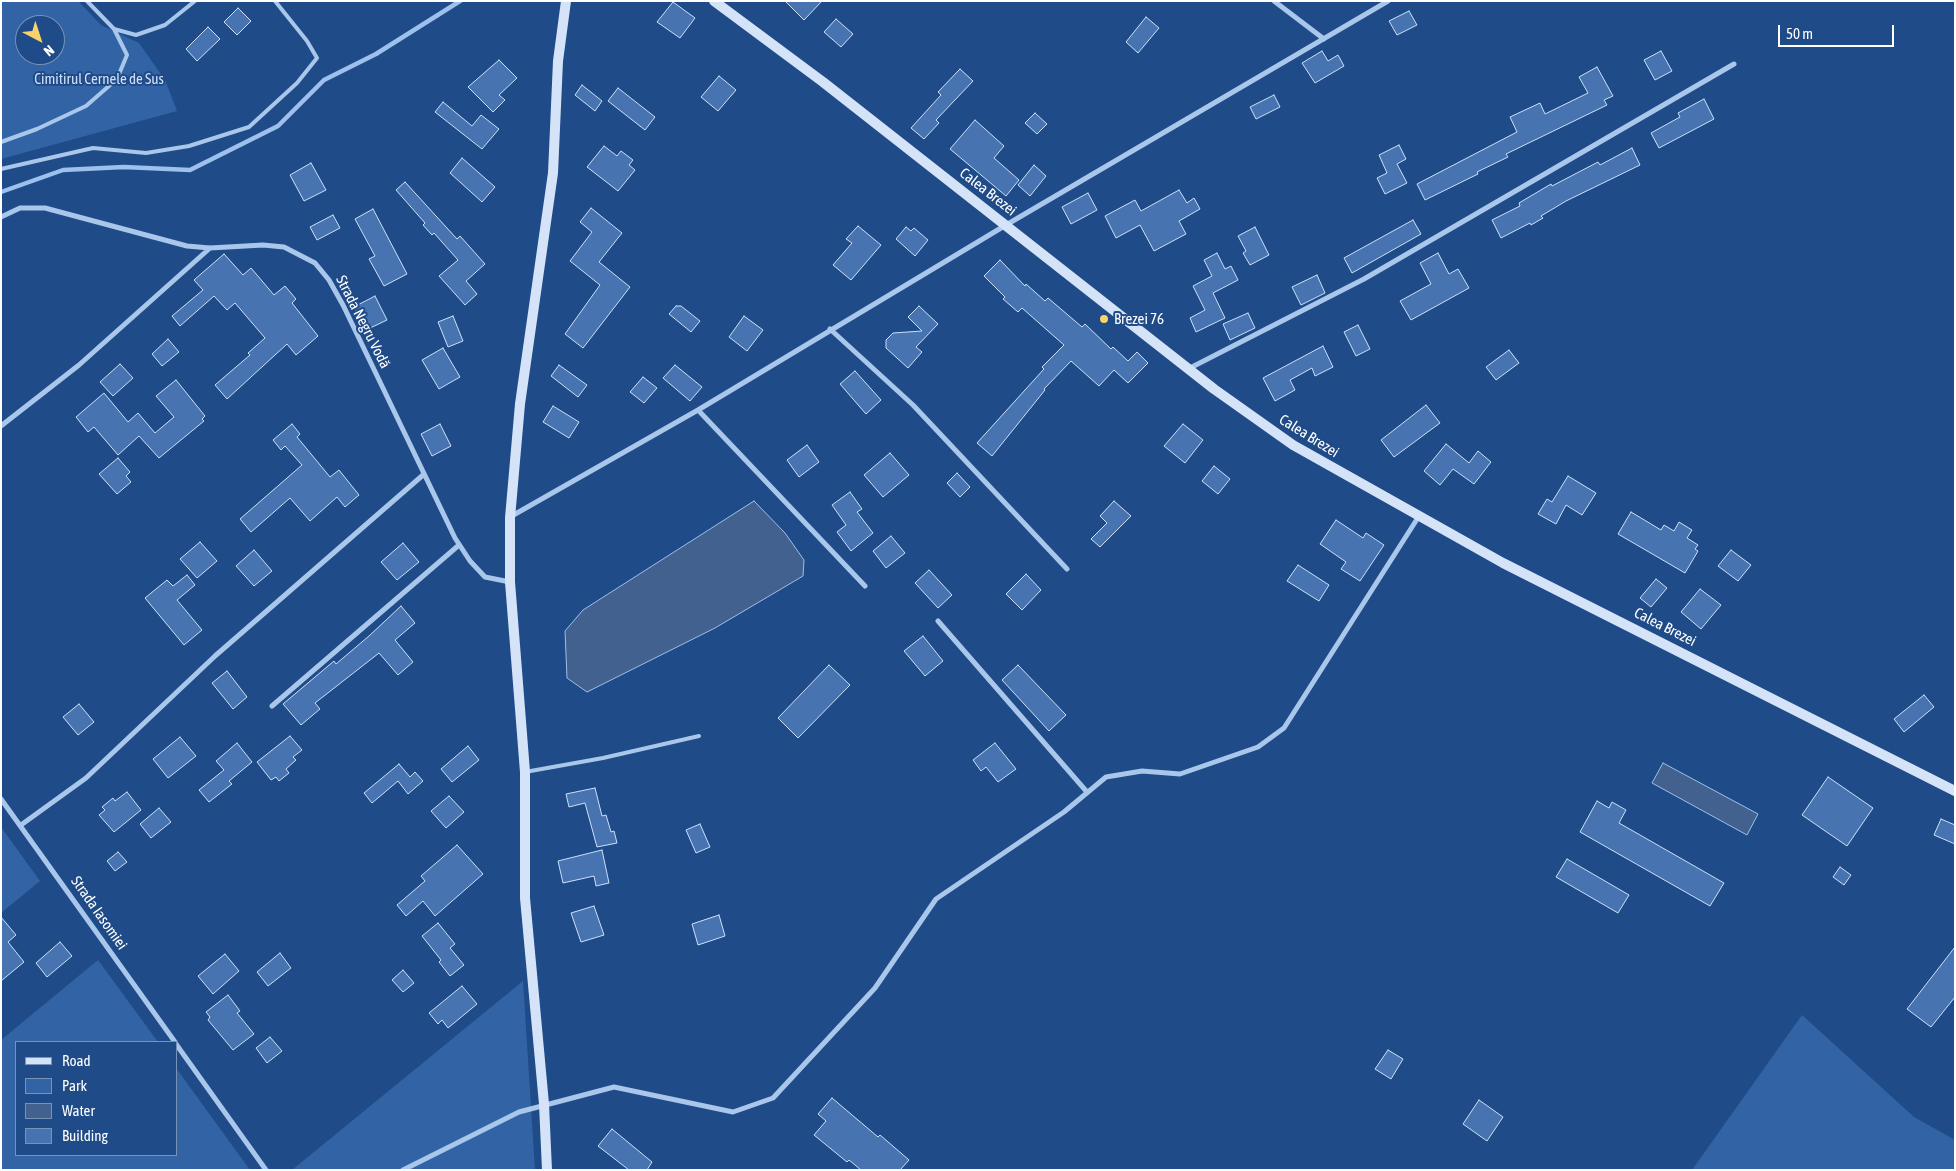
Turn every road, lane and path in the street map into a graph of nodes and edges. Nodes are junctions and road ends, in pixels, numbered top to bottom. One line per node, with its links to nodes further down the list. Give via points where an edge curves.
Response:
1 (87, 1): 8 (lane)
2 (194, 1): 8 (lane, via 166,25 136,35)
3 (274, 1): 12 (lane, via 317,58 298,83 249,127 190,146 146,153 93,148)
4 (566, 1): 22 (street, via 558,61 553,173 520,404)
5 (714, 1): 14 (street, Calea Brezei)
6 (1274, 1): 9 (street)
7 (1388, 1): 9 (street)
8 (114, 29): 11 (lane, via 126,55 116,79 86,106)
9 (1324, 39): 14 (street)
10 (1734, 64): 17 (street, via 1364,279)
11 (1, 142)
12 (1, 169)
13 (1, 217): 15 (street, Strada Negru Vodă, via 20,208 45,208 187,246)
14 (1006, 225): 16 (street); 17 (street, Calea Brezei)
15 (210, 248): 19 (street, via 78,365); 20 (street, Strada Negru Vodă, via 263,245 299,253 316,263 330,280 343,305)
16 (830, 330): 18 (street); 24 (street, via 913,405)
17 (1188, 368): 21 (street, Calea Brezei, via 1293,445)
18 (698, 410): 22 (street); 26 (street)
19 (1, 426)
20 (423, 474): 23 (street, Strada Negru Vodă); 34 (street, via 215,656 86,778)
21 (1419, 516): 31 (street, Calea Brezei, via 1503,563); 32 (street, via 1284,728 1258,747 1180,774 1142,771 1106,777)
22 (510, 518): 25 (street)
23 (459, 544): 25 (street, Strada Negru Vodă, via 485,577); 28 (street)
24 (1067, 568)
25 (510, 582): 30 (street)
26 (865, 586)
27 (938, 621): 32 (street)
28 (272, 706)
29 (699, 736): 30 (lane)
30 (525, 772): 37 (street, via 525,898)
31 (1955, 791)
32 (1087, 792): 37 (street, via 1064,812 936,899 875,988 772,1098 733,1112 614,1086)
33 (1, 799): 34 (street, Strada Iasomiei)
34 (21, 825): 35 (street, Strada Iasomiei)
35 (175, 1041)
36 (178, 1046): 38 (street, Strada Iasomiei)
37 (544, 1104): 39 (street, via 519,1112); 40 (street)
38 (266, 1170)
39 (402, 1170)
40 (547, 1170)

